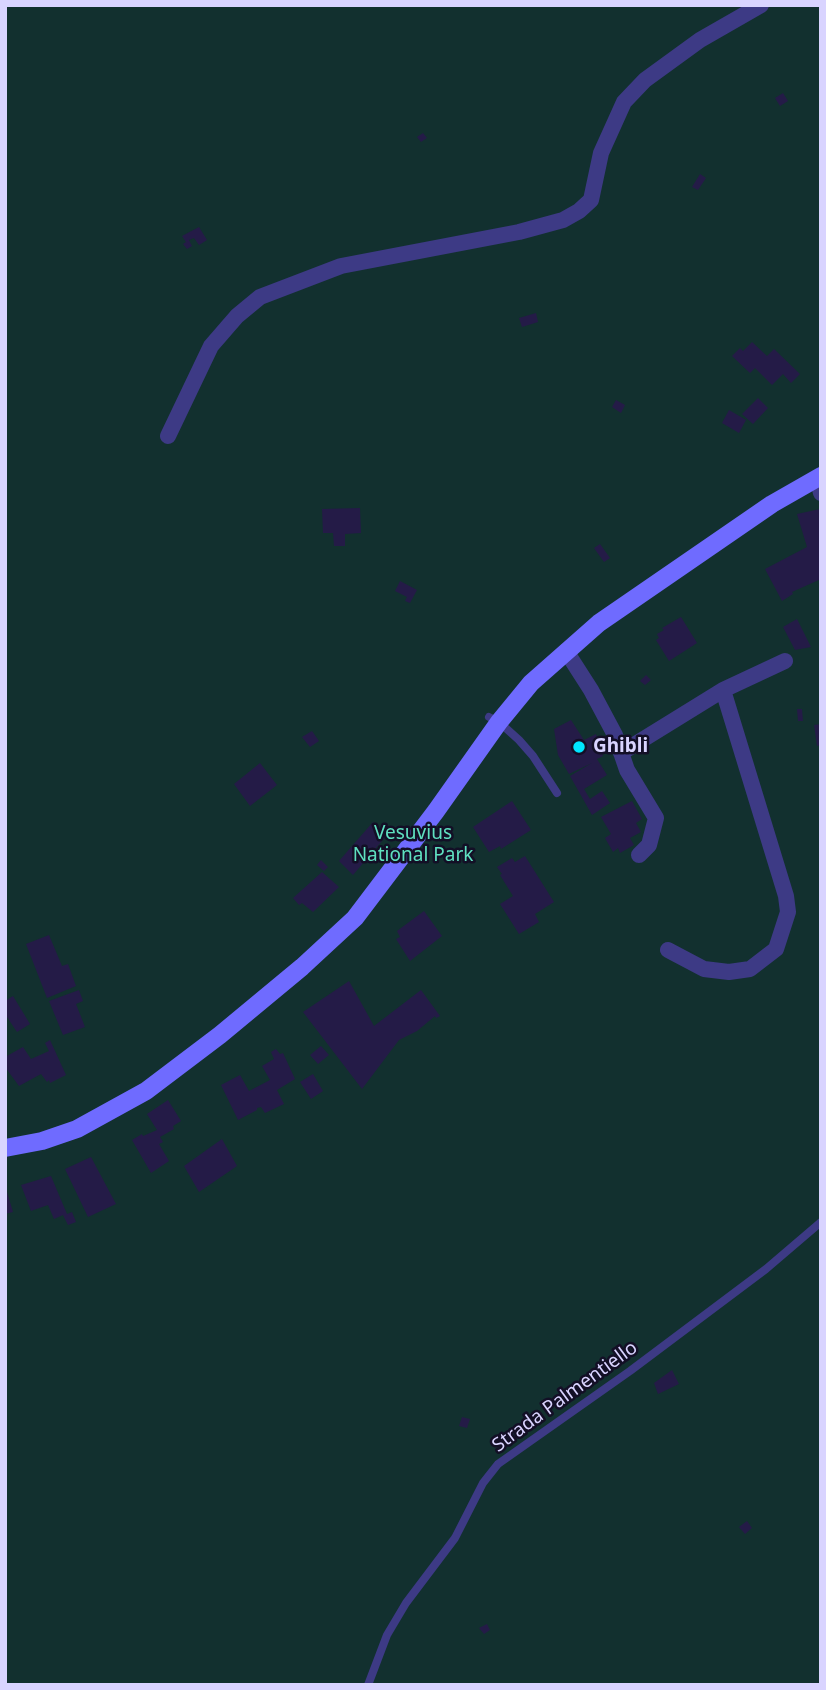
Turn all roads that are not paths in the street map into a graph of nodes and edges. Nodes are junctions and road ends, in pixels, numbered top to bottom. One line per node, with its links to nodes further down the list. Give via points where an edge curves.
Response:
1 (761, 5): 2 (street, via 700,40 645,80 624,102 601,153 591,200 579,211 519,232 341,266 260,298 211,346)
2 (168, 436)
3 (820, 482): 4 (street, via 772,504 599,623)
4 (566, 651): 7 (street); 8 (street)
5 (785, 661): 6 (street)
6 (723, 690): 8 (street); 11 (street, via 786,896 786,922 776,949 750,969 704,969)
7 (494, 719): 9 (lane, via 533,756); 12 (street, via 390,874 355,918 313,958 146,1091 77,1129)
8 (621, 753): 10 (street, via 656,818 649,845)
9 (557, 793)
10 (639, 855)
11 (668, 950)
12 (5, 1148)
13 (821, 1222): 14 (lane, Strada Palmentiello, via 630,1371 498,1464 483,1483 456,1538 387,1635)
14 (368, 1685)

